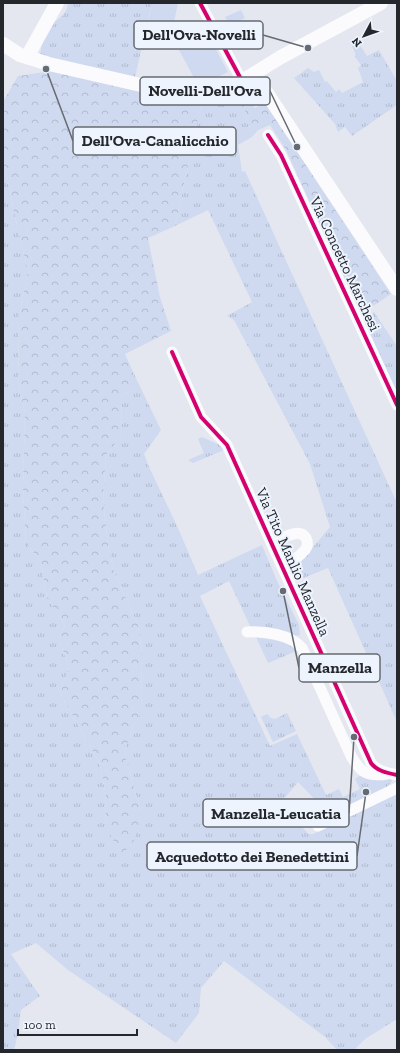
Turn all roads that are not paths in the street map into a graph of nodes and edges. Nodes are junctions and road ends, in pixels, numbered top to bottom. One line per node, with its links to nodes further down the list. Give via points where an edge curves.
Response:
1 (57, 3): 5 (main road)
2 (200, 3): 7 (street)
3 (381, 3): 6 (main road)
4 (3, 44): 5 (main road)
5 (27, 57): 7 (main road, via 200,98 212,96)
6 (269, 65): 7 (main road); 8 (main road, via 266,71)
7 (242, 81): 8 (main road)
8 (266, 92): 10 (main road)
9 (268, 135): 12 (street, Via Concetto Marchesi, via 281,155)
10 (397, 289)
11 (172, 352): 13 (street, Via Tito Manlio Manzella, via 201,417 227,445)
12 (397, 405)
13 (272, 544): 14 (street, Via Tito Manlio Manzella); 14 (street, Via Tito Manlio Manzella, via 299,533 307,540 305,550)
14 (283, 568): 17 (street, Via Tito Manlio Manzella)
15 (247, 632): 16 (street, Via Tito Manlio Manzella, via 283,637 302,648)
16 (355, 763): 17 (street); 18 (street, via 369,774)
17 (371, 763): 18 (street, via 377,769)
18 (393, 774)
19 (397, 788): 20 (street)
20 (318, 826)

